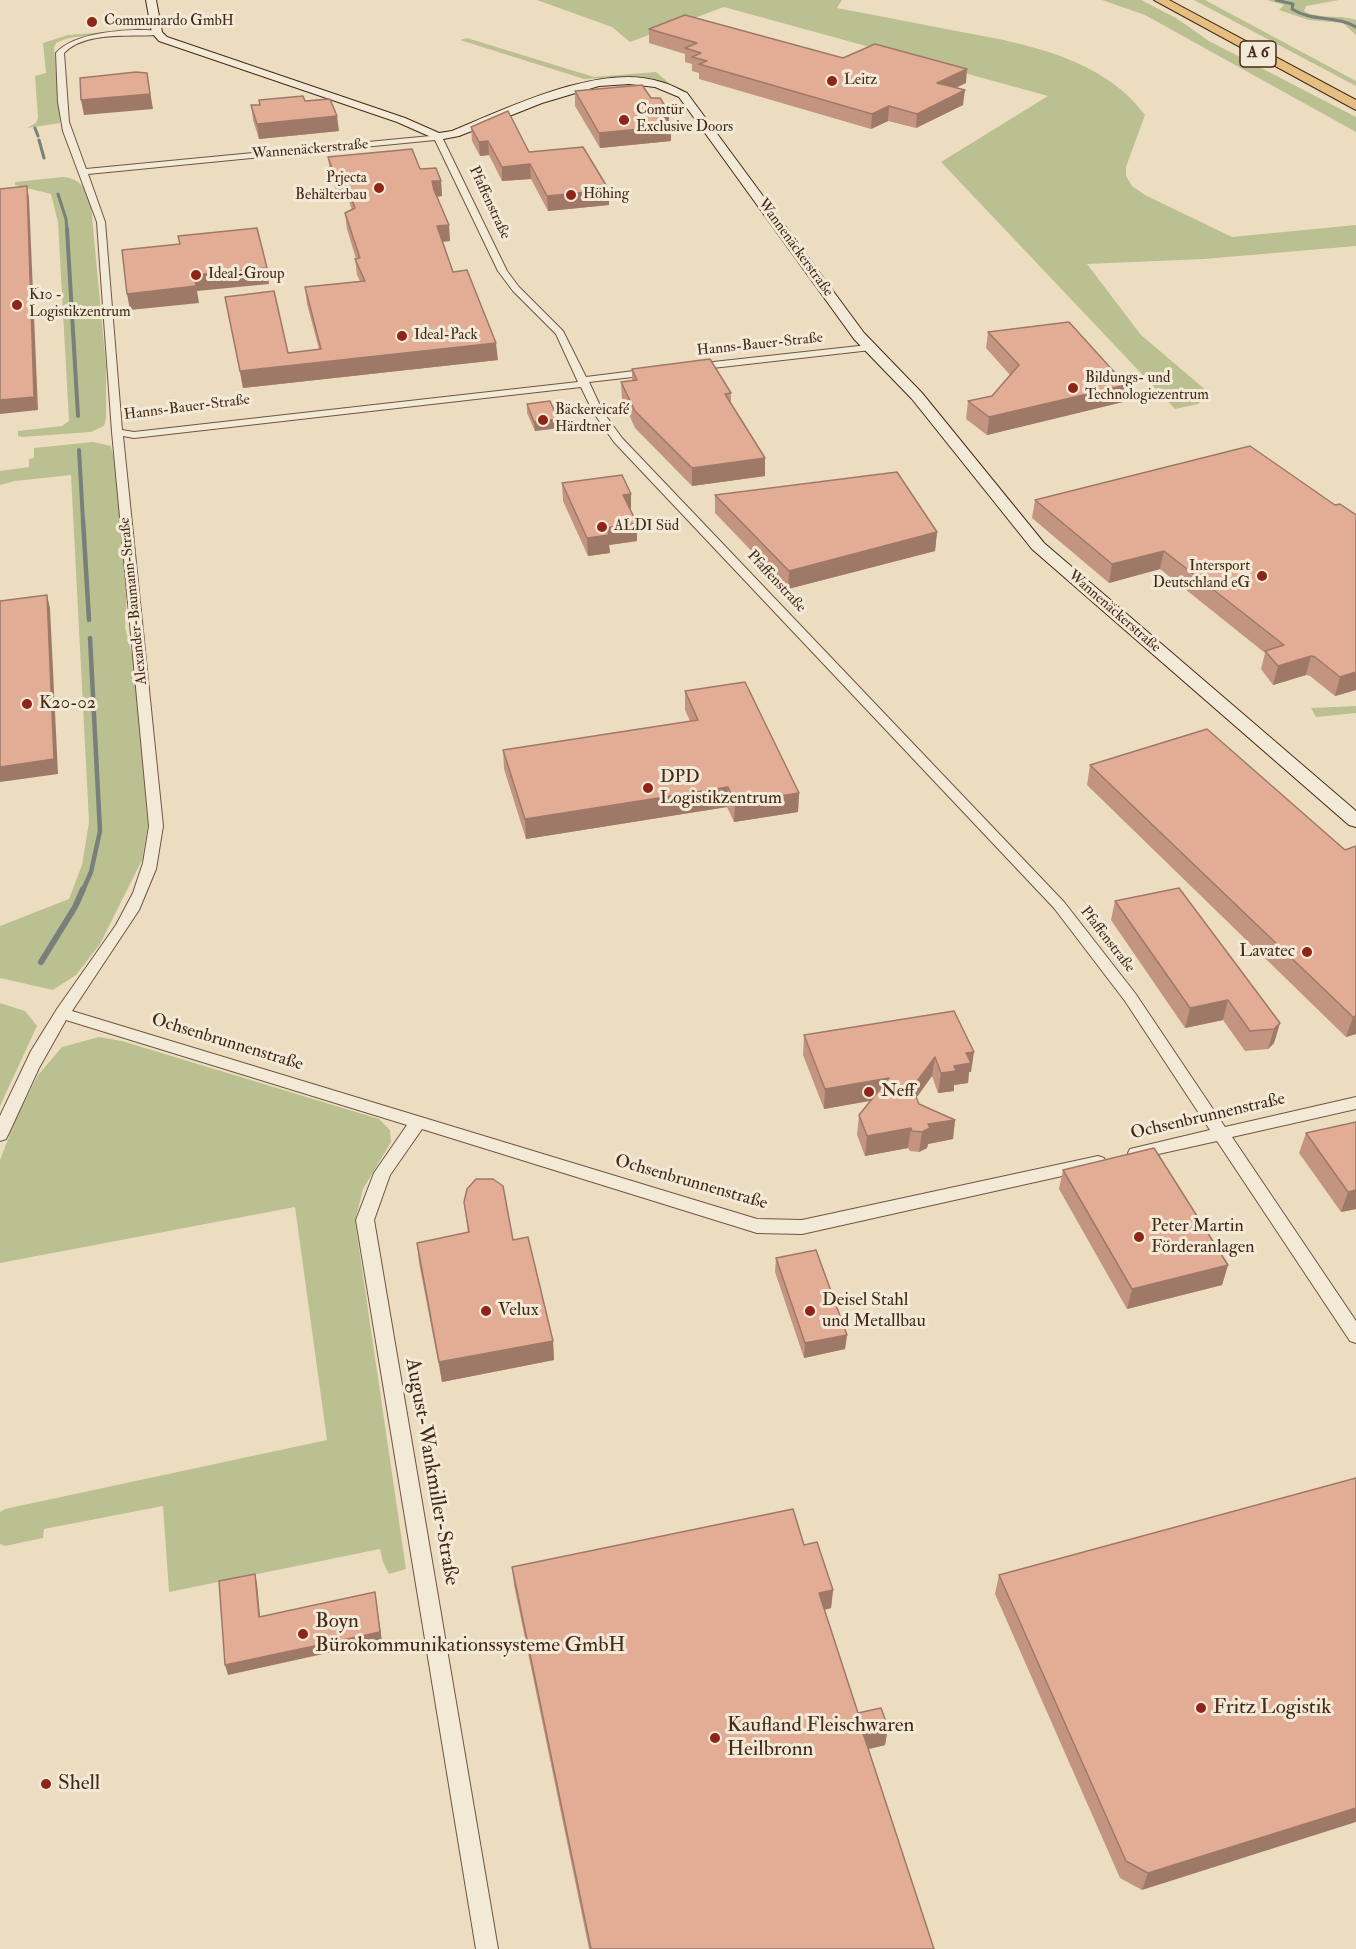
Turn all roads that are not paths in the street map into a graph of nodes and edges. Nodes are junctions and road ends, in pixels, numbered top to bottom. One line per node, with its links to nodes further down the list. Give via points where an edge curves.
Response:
1 (151, 0): 4 (street)
2 (1160, 0): 6 (highway, A 6)
3 (1180, 0): 5 (highway, A 6)
4 (157, 33): 7 (street, via 163,39); 8 (street, Alexander-Baumann-Straße, via 73,41 60,53 67,131)
5 (1356, 95)
6 (1356, 106)
7 (438, 136): 8 (street, Wannenäckerstraße); 9 (street, Wannenäckerstraße, via 455,134 593,83 644,81 676,91 689,101); 12 (street, Pfaffenstraße, via 503,271 560,333)
8 (82, 172): 13 (street, Alexander-Baumann-Straße, via 95,197 101,222)
9 (868, 348): 10 (street, Hanns-Bauer-Straße); 14 (street, Wannenäckerstraße, via 917,396 1038,546)
10 (683, 368)
11 (659, 371): 12 (street, Hanns-Bauer-Straße)
12 (583, 380): 13 (street, Hanns-Bauer-Straße, via 134,435); 18 (street, Pfaffenstraße, via 598,412 618,440 1059,905 1130,997)
13 (117, 432): 15 (street, Alexander-Baumann-Straße, via 156,826 147,876 134,906)
14 (1356, 821)
15 (63, 1013): 17 (street, Ochsenbrunnenstraße); 19 (street, Alexander-Baumann-Straße, via 20,1087)
16 (1356, 1103): 18 (street, Ochsenbrunnenstraße)
17 (418, 1122): 18 (street, Ochsenbrunnenstraße, via 757,1226 801,1227); 21 (street, August-Wankmiller-Straße, via 382,1173 365,1220)
18 (1223, 1134): 20 (street, Pfaffenstraße)
19 (0, 1135)
20 (1356, 1336)
21 (487, 1949)

